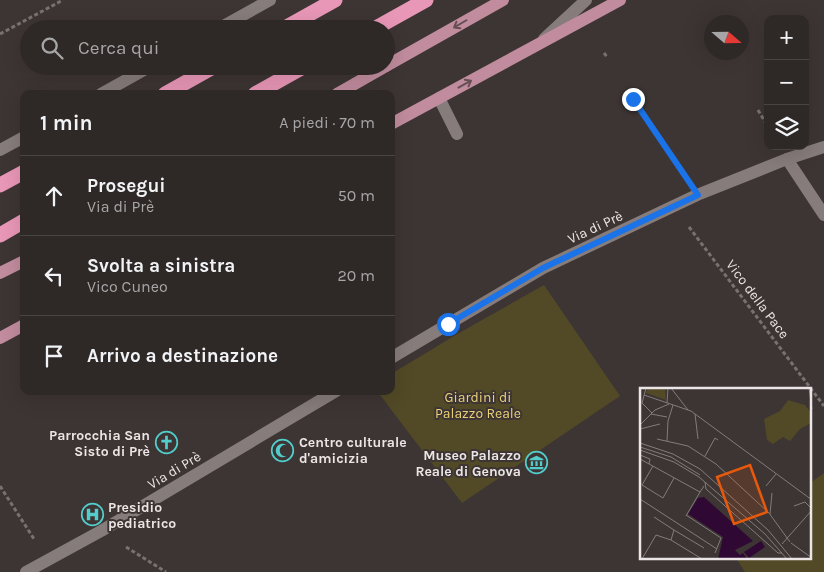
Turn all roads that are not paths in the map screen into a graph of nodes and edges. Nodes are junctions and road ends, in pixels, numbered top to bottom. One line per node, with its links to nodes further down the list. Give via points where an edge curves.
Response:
1 (270, 0): 7 (street)
2 (335, 0): 8 (highway)
3 (426, 0): 9 (highway)
4 (503, 0): 11 (main road, one-way to 11)
5 (586, 0): 10 (street)
6 (620, 0): 10 (main road)
7 (234, 20)
8 (299, 20)
9 (390, 20)
10 (538, 44): 20 (main road, one-way to 10)
11 (395, 61)
12 (135, 75): 16 (street)
13 (199, 75): 17 (highway)
14 (289, 75): 18 (highway)
15 (370, 75): 19 (main road)
16 (108, 90)
17 (172, 90)
18 (262, 90)
19 (344, 90)
20 (439, 98): 21 (main road); 22 (street)
21 (395, 122)
22 (457, 134)
23 (20, 139): 25 (street)
24 (824, 147): 26 (street, Via di Prè)
25 (0, 150)
26 (787, 159): 29 (street); 36 (street, Via di Prè, via 698,195 543,268)
27 (20, 174): 28 (highway)
28 (0, 185)
29 (824, 215)
30 (20, 223): 31 (highway)
31 (0, 234)
32 (20, 263): 33 (main road)
33 (0, 273)
34 (20, 327): 35 (main road)
35 (0, 338)
36 (395, 356)
37 (329, 395): 38 (street, Via di Prè)
38 (26, 572)

